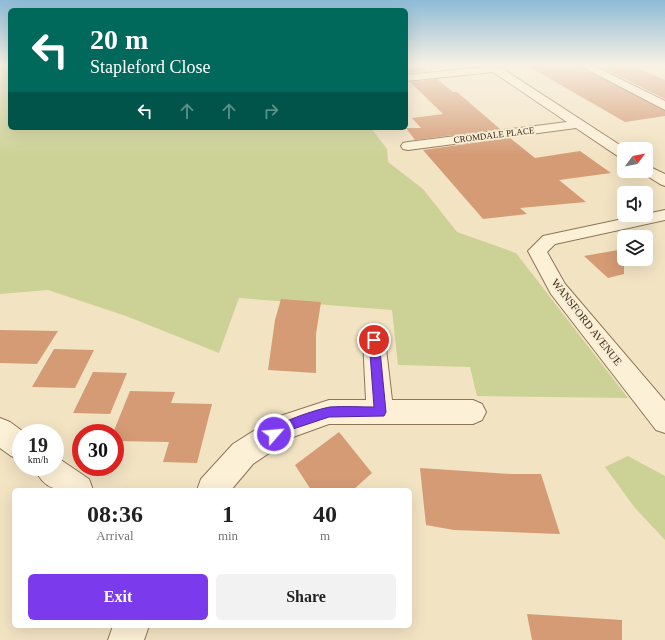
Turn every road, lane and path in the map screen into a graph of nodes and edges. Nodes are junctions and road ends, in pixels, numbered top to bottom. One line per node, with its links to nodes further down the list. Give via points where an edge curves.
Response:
1 (535, 95): 4 (street)
2 (643, 95): 3 (street)
3 (665, 106)
4 (579, 124): 5 (street, CROMDALE PLACE); 6 (street)
5 (408, 146)
6 (617, 149)
7 (653, 173): 8 (street)
8 (665, 181)
9 (665, 215): 13 (street, WANSFORD AVENUE, via 549,240 537,251 558,289)
10 (374, 340): 11 (street)
11 (380, 412): 12 (street); 18 (street, via 329,412 284,427 243,454)
12 (473, 412)
13 (665, 421)
14 (0, 431): 15 (street)
15 (12, 440)
16 (60, 476): 17 (street)
17 (75, 488)
18 (214, 488)
19 (130, 628): 20 (street)
20 (126, 640)

